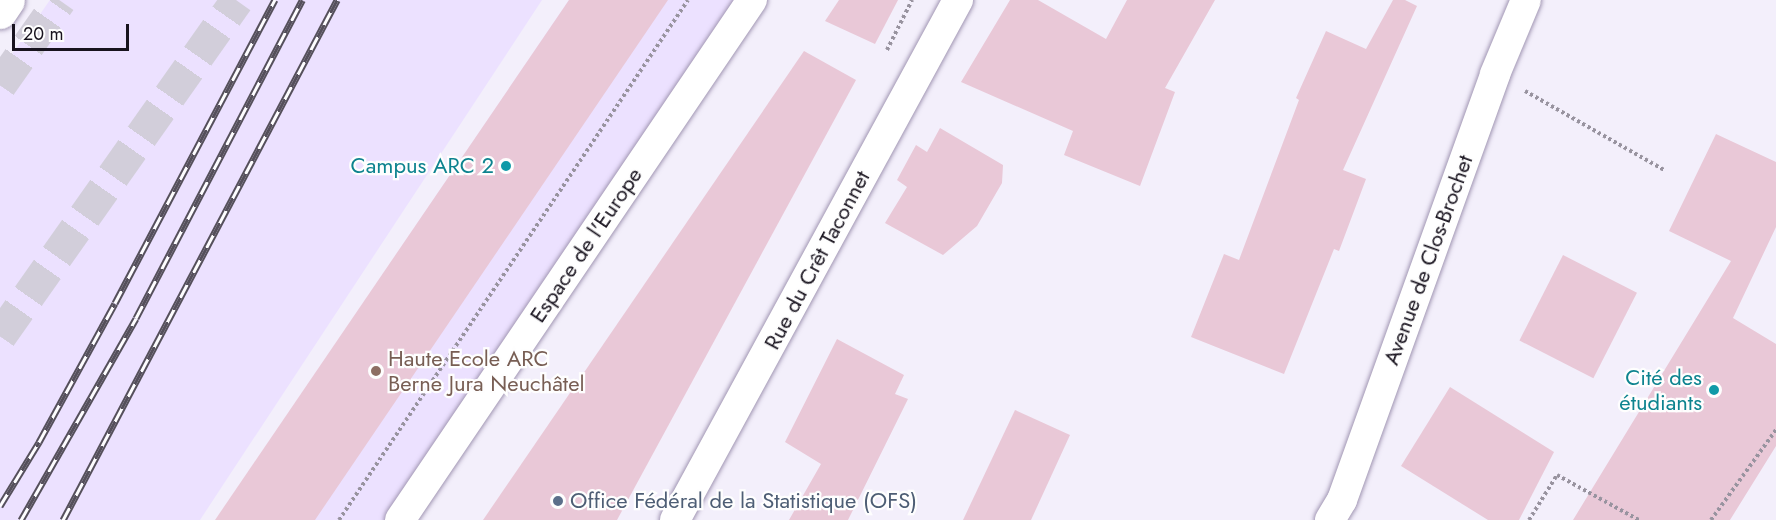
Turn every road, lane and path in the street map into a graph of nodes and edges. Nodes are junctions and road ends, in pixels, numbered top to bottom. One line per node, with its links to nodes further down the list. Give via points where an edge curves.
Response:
1 (8, 0): 6 (main road)
2 (688, 0): 11 (path)
3 (752, 0): 12 (street, Espace de l'Europe)
4 (958, 0): 13 (street, Rue du Crêt Taconnet)
5 (1526, 0): 7 (street, Avenue de Clos-Brochet)
6 (0, 12)
7 (1495, 74): 8 (path); 10 (street, Avenue de Clos-Brochet)
8 (1664, 170)
9 (1776, 430): 16 (path)
10 (1336, 510)
11 (339, 520)
12 (400, 520)
13 (675, 520)
14 (1528, 520): 15 (path, via 1557,475)
15 (1639, 520)
16 (1711, 520)

